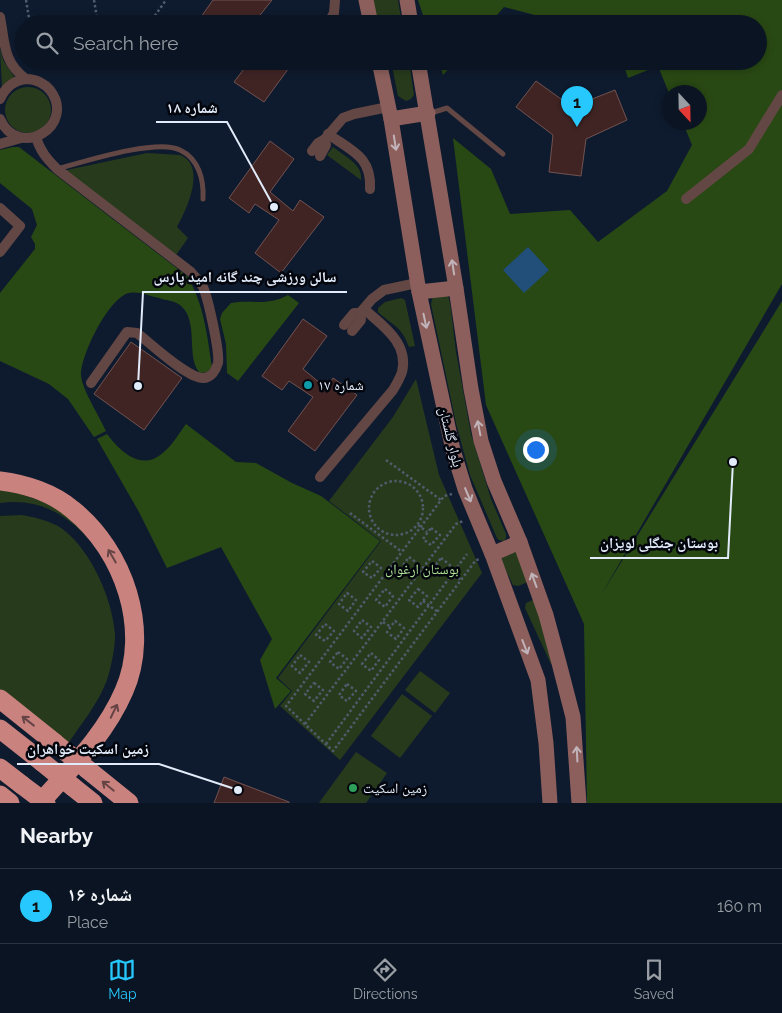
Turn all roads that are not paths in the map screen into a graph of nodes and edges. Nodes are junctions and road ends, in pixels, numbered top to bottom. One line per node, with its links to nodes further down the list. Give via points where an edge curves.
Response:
1 (335, 0): 4 (street)
2 (366, 0): 5 (main road)
3 (407, 0): 6 (main road)
4 (333, 15)
5 (369, 15)
6 (410, 15)
7 (0, 17): 10 (street, via 8,57 16,72)
8 (381, 70): 13 (main road, بلوار گلستان)
9 (420, 70): 14 (main road, بلوار گلستان)
10 (26, 79): 11 (street, via 12,84); 16 (street, via 48,87 56,100 54,123)
11 (0, 95)
12 (782, 95): 25 (street, via 749,149)
13 (390, 113): 14 (main road); 17 (street, via 348,116); 28 (main road, بلوار گلستان, one-way to 28)
14 (428, 113): 21 (lane, via 447,108); 29 (main road, بلوار گلستان, one-way to 14)
15 (0, 120): 18 (street, via 8,131)
16 (36, 137): 18 (street); 22 (street, via 42,154)
17 (327, 137): 20 (street, via 318,143); 23 (street, via 364,161)
18 (21, 138): 19 (street)
19 (0, 144)
20 (316, 153)
21 (503, 154)
22 (56, 169): 24 (lane, via 130,151 179,149 189,155 197,166 202,177); 32 (street, via 191,272 203,287 209,306 218,361 214,373 205,378 197,377 136,333 127,332)
23 (370, 189)
24 (203, 199)
25 (686, 200)
26 (0, 208): 27 (street, via 20,226)
27 (0, 252)
28 (418, 288): 29 (main road); 30 (street, via 384,290); 36 (main road, بلوار گلستان, one-way to 36, via 453,450)
29 (456, 288): 35 (main road, بلوار گلستان, one-way to 29, via 481,440)
30 (362, 311): 31 (street, via 361,320); 33 (street, via 400,344 402,374 393,390)
31 (348, 328)
32 (91, 382)
33 (320, 477)
34 (0, 480): 40 (highway, one-way to 34, via 109,721 132,665 135,638 132,613 114,560 90,525 55,498 27,486)
35 (520, 542): 36 (main road); 45 (main road, بلوار گلستان, one-way to 35, via 574,717 546,615)
36 (492, 554): 44 (main road, بلوار گلستان, one-way to 44, via 538,680)
37 (0, 699): 43 (highway, one-way to 37, bridge)
38 (0, 729): 42 (highway, bridge)
39 (0, 768): 41 (highway, bridge)
40 (40, 803)
41 (46, 803)
42 (93, 803)
43 (129, 803)
44 (550, 803)
45 (579, 803)

